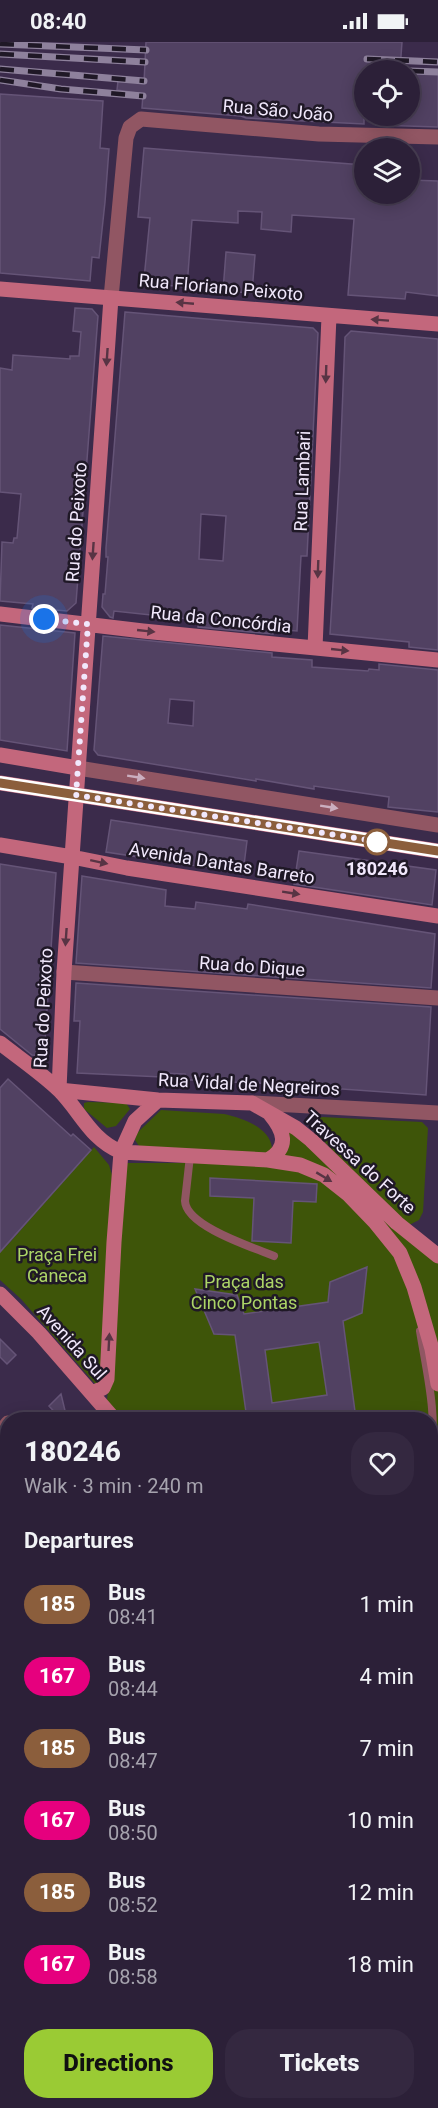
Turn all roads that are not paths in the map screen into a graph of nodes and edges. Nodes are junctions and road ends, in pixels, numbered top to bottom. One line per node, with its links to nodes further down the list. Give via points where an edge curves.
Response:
1 (438, 137): 2 (street, Rua São João, via 319,134 141,119 130,128)
2 (126, 138): 4 (street, Rua do Peixoto)
3 (0, 289): 4 (street, Rua Floriano Peixoto)
4 (111, 298): 5 (street, Rua Floriano Peixoto, one-way to 4); 8 (street, Rua do Peixoto, one-way to 8)
5 (329, 316): 6 (street, Rua Floriano Peixoto, one-way to 5); 9 (street, Rua Lambari, one-way to 9)
6 (438, 324)
7 (0, 614): 8 (street, Rua da Concórdia)
8 (88, 624): 9 (street, Rua da Concórdia, one-way to 9); 12 (street, Rua do Peixoto)
9 (315, 648): 10 (street, Rua da Concórdia, one-way to 10)
10 (438, 660)
11 (0, 755): 12 (street)
12 (78, 768): 14 (street, Rua do Peixoto); 15 (street, one-way to 15)
13 (0, 783): 14 (street)
14 (76, 795): 17 (street); 18 (street, Rua do Peixoto)
15 (438, 825)
16 (0, 845): 18 (street, Avenida Dantas Barreto)
17 (438, 851)
18 (72, 856): 19 (street, Avenida Dantas Barreto, one-way to 19); 20 (street, Rua do Peixoto, one-way to 20)
19 (438, 916)
20 (64, 972): 21 (street, Rua do Dique); 23 (street, Rua do Peixoto)
21 (438, 998)
22 (0, 1043): 23 (street)
23 (59, 1090): 24 (street, Rua Vidal de Negreiros); 28 (street, via 90,1130 107,1146)
24 (159, 1100): 25 (street, Rua Vidal de Negreiros); 28 (street, via 135,1120)
25 (252, 1104): 26 (street, Travessa do Forte); 27 (street, Rua Vidal de Negreiros)
26 (268, 1112): 30 (street, via 278,1123 284,1142 282,1149); 32 (street, Travessa do Forte, via 311,1140 397,1223)
27 (438, 1113)
28 (122, 1152): 29 (street); 35 (street, one-way to 28)
29 (190, 1156): 30 (street); 31 (lane, via 185,1201 190,1216)
30 (268, 1160): 33 (street, one-way to 33, via 300,1165 324,1175 348,1194 400,1253)
31 (274, 1256)
32 (438, 1256)
33 (414, 1287): 36 (street); 40 (lane)
34 (0, 1294): 37 (street, Avenida Sul)
35 (107, 1379): 37 (street, via 103,1388); 39 (street)
36 (438, 1384)
37 (92, 1393): 38 (street, Avenida Sul)
38 (108, 1412)
39 (110, 1412)
40 (433, 1412)

